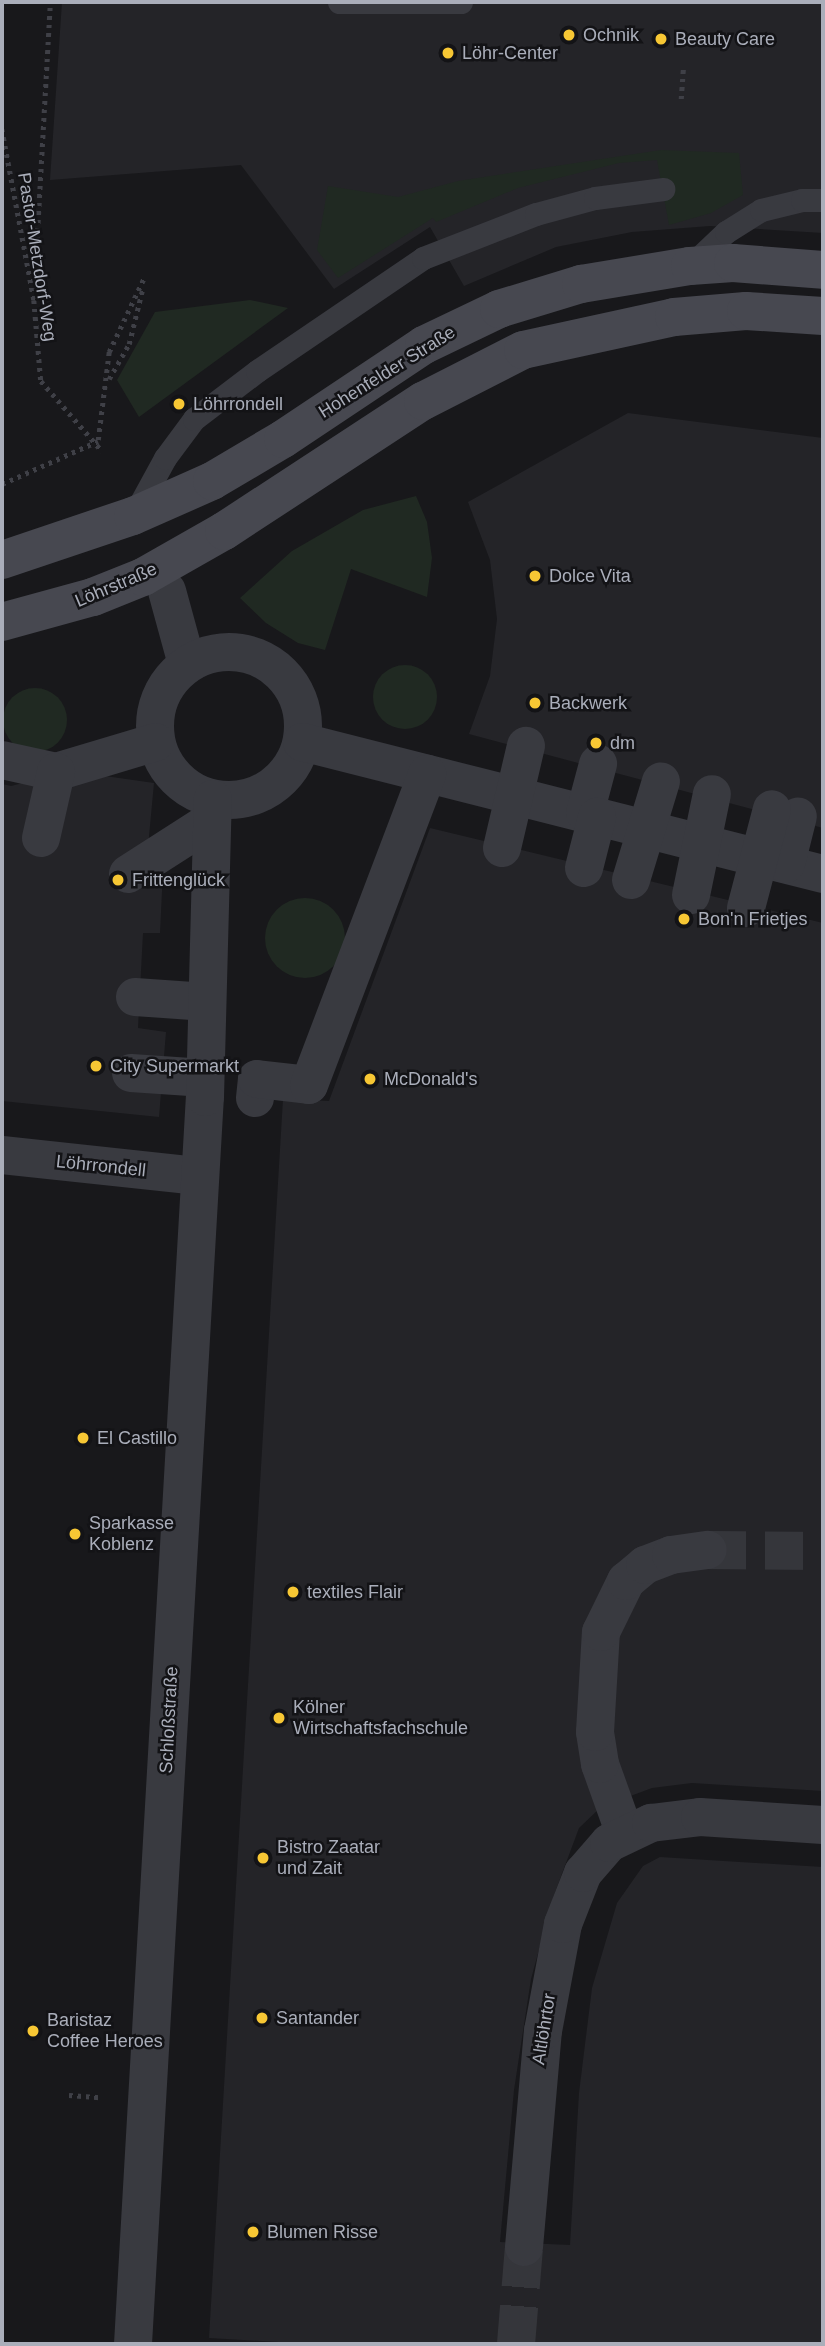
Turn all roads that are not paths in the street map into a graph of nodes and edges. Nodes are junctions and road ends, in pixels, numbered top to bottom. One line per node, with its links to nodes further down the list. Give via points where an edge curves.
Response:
1 (339, 2): 2 (lane)
2 (461, 2)
3 (663, 189): 8 (lane, via 595,198 536,214 424,258 194,419 165,458)
4 (823, 200): 5 (lane, via 761,210 726,232)
5 (690, 266): 6 (street, Hohenfelder Straße, via 733,263); 8 (street, Hohenfelder Straße, via 581,285 469,321 212,481)
6 (823, 270)
7 (823, 316): 11 (street, Löhrstraße, via 747,311 674,317 523,350 424,401 224,531 121,586)
8 (133, 516): 9 (street)
9 (2, 560)
10 (167, 591): 12 (street)
11 (2, 622)
12 (187, 664): 13 (street, via 162,691 155,716); 14 (street, via 210,653 239,651 263,659 281,672 296,692 303,718)
13 (156, 742): 18 (street); 23 (street, via 165,766)
14 (302, 742): 19 (street); 23 (street, via 292,766 269,789)
15 (526, 746): 22 (street)
16 (2, 760): 18 (street)
17 (598, 764): 25 (street)
18 (56, 772): 27 (street)
19 (427, 774): 22 (street); 41 (street, via 385,922 338,1046 309,1085 257,1079)
20 (661, 781): 26 (street)
21 (712, 794): 28 (street)
22 (514, 796): 25 (street); 29 (street)
23 (212, 809): 32 (street); 38 (street)
24 (785, 813): 30 (street)
25 (591, 815): 26 (street); 31 (street)
26 (645, 829): 28 (street); 34 (street)
27 (41, 838)
28 (704, 844): 30 (street); 35 (street)
29 (502, 848)
30 (772, 861): 33 (street); 36 (street)
31 (584, 869)
32 (128, 874)
33 (823, 874)
34 (631, 880)
35 (691, 895)
36 (746, 908)
37 (136, 984): 38 (street)
38 (208, 989): 40 (street)
39 (131, 1073): 40 (street)
40 (205, 1087): 43 (street, Schloßstraße)
41 (255, 1098)
42 (2, 1155): 43 (street, Löhrrondell)
43 (199, 1176): 48 (street, Schloßstraße)
44 (708, 1550): 46 (street, via 671,1555 645,1565 626,1581 601,1632 594,1732 608,1792)
45 (823, 1825): 46 (street, Altlöhrtor, via 675,1818)
46 (625, 1834): 47 (street, Altlöhrtor, via 609,1843 583,1873 563,1924 535,2081)
47 (524, 2247)
48 (133, 2344)

